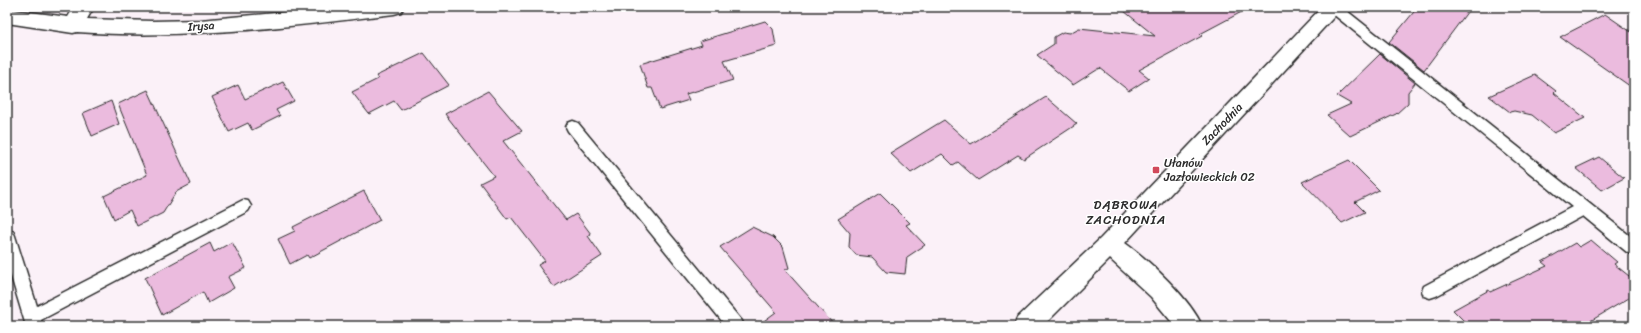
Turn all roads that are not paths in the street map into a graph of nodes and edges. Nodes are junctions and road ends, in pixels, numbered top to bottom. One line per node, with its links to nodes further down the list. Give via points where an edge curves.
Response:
1 (84, 7): 5 (street)
2 (394, 7): 5 (street, Irysa, via 306,18 171,28)
3 (1333, 7): 8 (lane); 10 (street, Zachodnia)
4 (7, 16): 5 (street, Irysa)
5 (73, 26)
6 (573, 127): 14 (lane)
7 (243, 206): 13 (lane)
8 (1585, 208): 11 (lane); 12 (lane)
9 (7, 236): 13 (lane)
10 (1109, 245): 15 (street, Zachodnia); 16 (street, via 1160,289)
11 (1634, 248)
12 (1430, 291)
13 (33, 322)
14 (736, 326)
15 (1026, 326)
16 (1190, 326)

